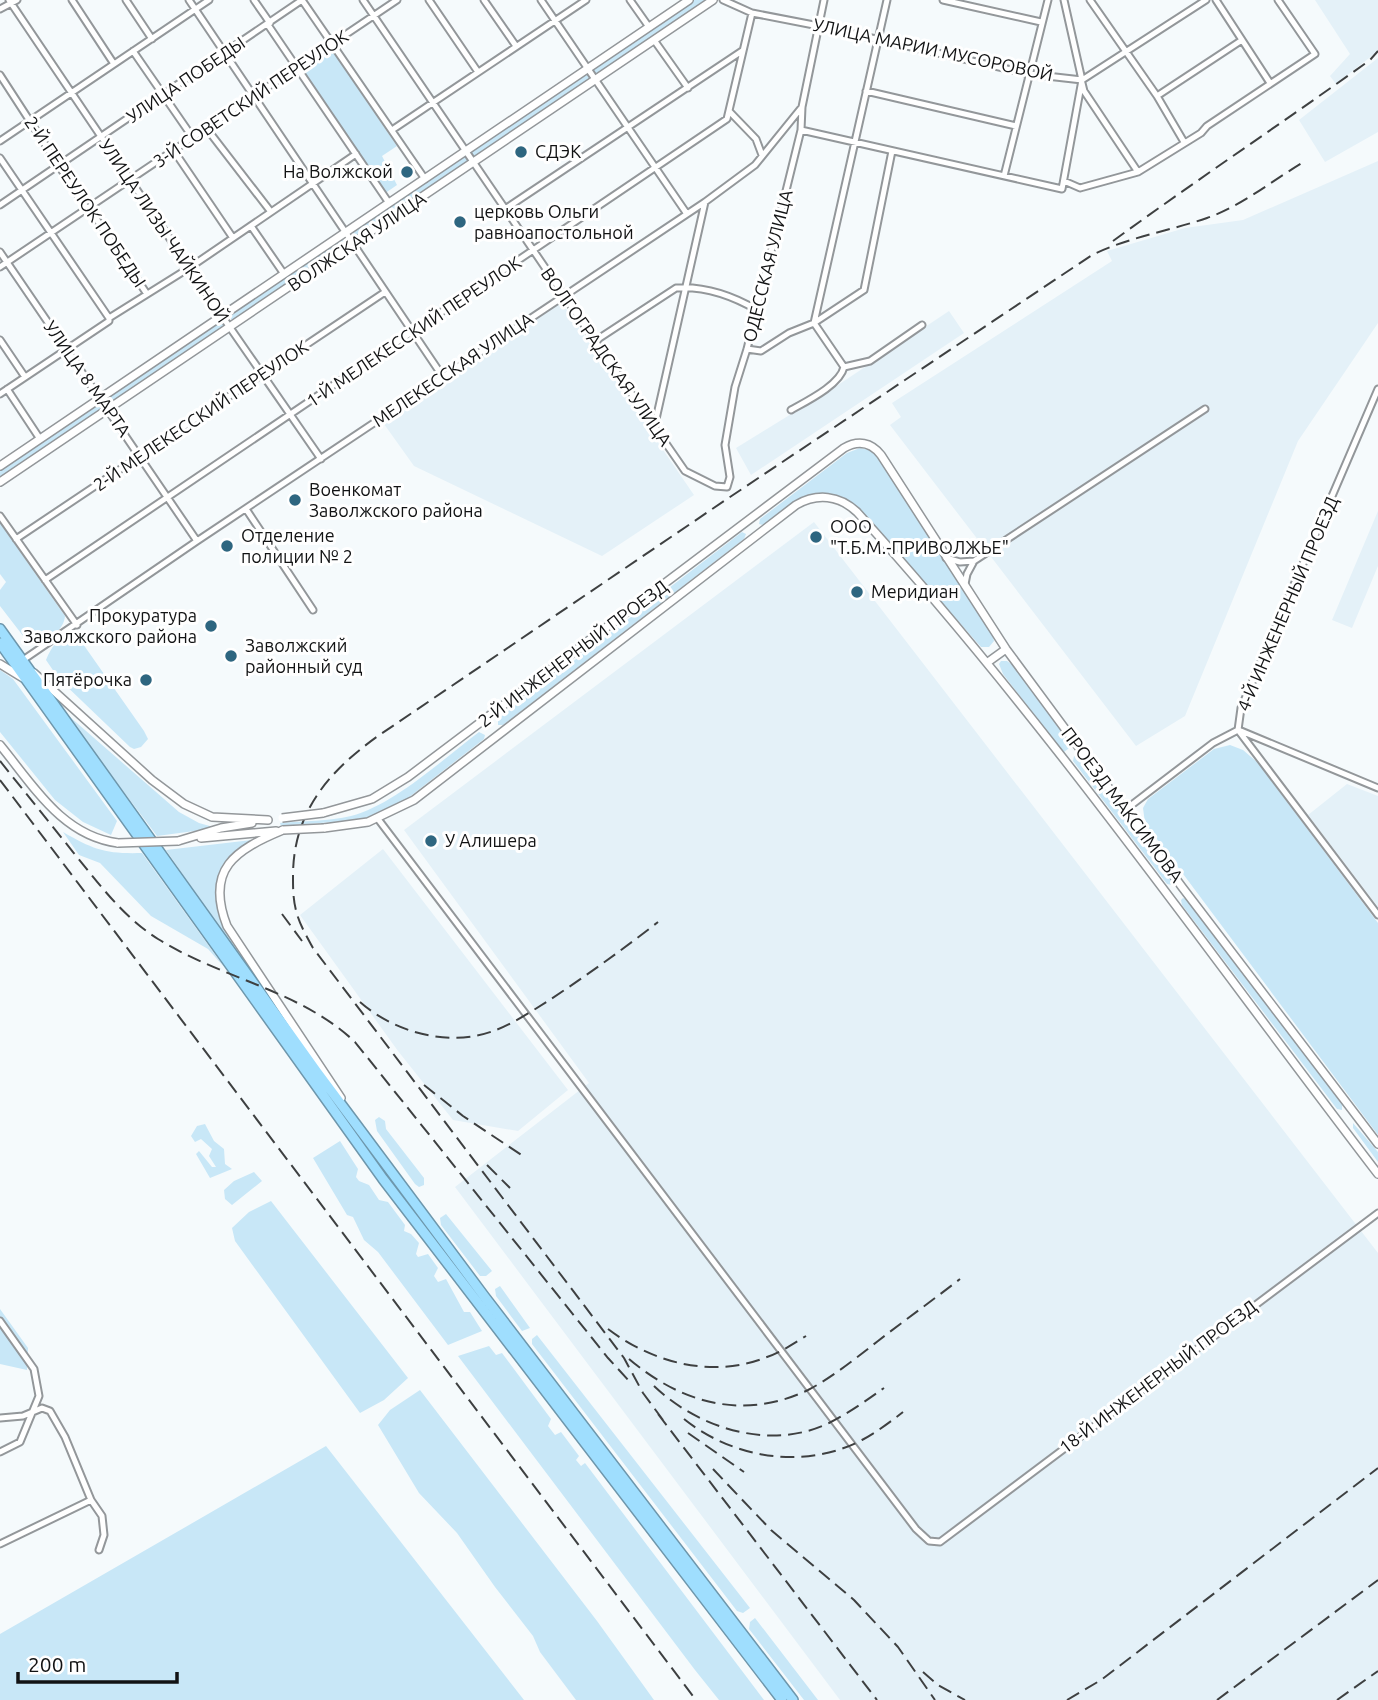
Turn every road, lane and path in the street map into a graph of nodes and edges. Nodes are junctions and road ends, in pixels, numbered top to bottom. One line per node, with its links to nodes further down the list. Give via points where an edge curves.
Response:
1 (72, 0): 46 (street)
2 (126, 0): 36 (street)
3 (189, 0): 28 (street)
4 (209, 0): 28 (street)
5 (254, 0): 33 (street)
6 (302, 0): 33 (street, УЛИЦА ПОБЕДЫ); 40 (street)
7 (363, 0): 30 (street, ВОЛГОГРАДСКАЯ УЛИЦА)
8 (397, 0): 30 (street, 3-Й СОВЕТСКИЙ ПЕРЕУЛОК)
9 (429, 0): 49 (street)
10 (484, 0): 41 (street)
11 (541, 0): 31 (street)
12 (586, 0): 31 (street)
13 (630, 0): 35 (street)
14 (689, 0): 35 (main road, ВОЛЖСКАЯ УЛИЦА)
15 (713, 0): 37 (main road, ВОЛЖСКАЯ УЛИЦА)
16 (723, 0): 29 (street, УЛИЦА МАРИИ МУСОРОВОЙ)
17 (824, 0): 34 (street, ОДЕССКАЯ УЛИЦА)
18 (887, 0): 38 (street)
19 (943, 0): 32 (street)
20 (1048, 0): 32 (street)
21 (1064, 0): 53 (street)
22 (1090, 0): 44 (street)
23 (1206, 0): 44 (street)
24 (1216, 0): 39 (street)
25 (1278, 0): 54 (street, via 1315,54)
26 (13, 1): 27 (street); 57 (street, УЛИЦА ЛИЗЫ ЧАЙКИНОЙ)
27 (0, 9)
28 (195, 9): 36 (street); 45 (street)
29 (752, 13): 34 (street, УЛИЦА МАРИИ МУСОРОВОЙ); 43 (street)
30 (374, 17): 40 (street, 3-Й СОВЕТСКИЙ ПЕРЕУЛОК); 61 (street, ВОЛГОГРАДСКАЯ УЛИЦА)
31 (555, 20): 41 (street); 48 (street)
32 (1041, 22): 50 (street)
33 (269, 24): 45 (street, УЛИЦА ПОБЕДЫ); 47 (street)
34 (819, 26): 38 (street, УЛИЦА МАРИИ МУСОРОВОЙ); 62 (street, ОДЕССКАЯ УЛИЦА)
35 (649, 27): 48 (main road, ВОЛЖСКАЯ УЛИЦА)
36 (152, 39): 42 (street)
37 (654, 40): 52 (main road, ВОЛЖСКАЯ УЛИЦА); 55 (street)
38 (877, 40): 50 (street, УЛИЦА МАРИИ МУСОРОВОЙ); 56 (street)
39 (1242, 40): 54 (street); 59 (street)
40 (333, 45): 47 (street, 3-Й СОВЕТСКИЙ ПЕРЕУЛОК); 68 (street)
41 (516, 46): 49 (street)
42 (133, 51): 46 (street); 58 (street)
43 (742, 51): 55 (street); 63 (street)
44 (1125, 52): 53 (street); 59 (street)
45 (225, 54): 58 (street, УЛИЦА ПОБЕДЫ); 60 (street)
46 (114, 64): 57 (street)
47 (298, 68): 60 (street, 3-Й СОВЕТСКИЙ ПЕРЕУЛОК); 78 (street)
48 (587, 69): 52 (street); 76 (main road, ВОЛЖСКАЯ УЛИЦА)
49 (478, 72): 61 (street)
50 (1029, 74): 53 (street, УЛИЦА МАРИИ МУСОРОВОЙ); 65 (street)
51 (0, 75): 64 (street, 2-Й ПЕРЕУЛОК ПОБЕДЫ)
52 (595, 80): 66 (street); 81 (main road, ВОЛЖСКАЯ УЛИЦА)
53 (1082, 80): 84 (street, via 1084,91); 88 (street)
54 (1270, 83): 74 (street)
55 (688, 88): 66 (street)
56 (866, 91): 65 (street); 73 (street)
57 (71, 93): 64 (street); 70 (street, УЛИЦА ЛИЗЫ ЧАЙКИНОЙ)
58 (163, 95): 70 (street, УЛИЦА ПОБЕДЫ); 71 (street)
59 (1157, 96): 74 (street)
60 (254, 97): 67 (street, 3-Й СОВЕТСКИЙ ПЕРЕУЛОК); 89 (street)
61 (433, 103): 68 (street); 76 (street, ВОЛГОГРАДСКАЯ УЛИЦА)
62 (802, 107): 69 (street, ОДЕССКАЯ УЛИЦА); 79 (street, МЕЛЕКЕССКАЯ УЛИЦА)
63 (729, 111): 79 (street, via 757,139); 83 (street, 1-Й МЕЛЕКЕССКИЙ ПЕРЕУЛОК, via 727,119)
64 (29, 121): 72 (street); 82 (street, 2-Й ПЕРЕУЛОК ПОБЕДЫ)
65 (1016, 126): 85 (street)
66 (628, 127): 83 (street); 95 (street)
67 (207, 129): 71 (street, 3-Й СОВЕТСКИЙ ПЕРЕУЛОК); 96 (street)
68 (392, 130): 86 (street)
69 (801, 130): 73 (street); 113 (street, ОДЕССКАЯ УЛИЦА)
70 (101, 138): 82 (street, УЛИЦА ПОБЕДЫ); 87 (street, УЛИЦА ЛИЗЫ ЧАЙКИНОЙ)
71 (193, 138): 75 (street, 3-Й СОВЕТСКИЙ ПЕРЕУЛОК)
72 (0, 141)
73 (855, 142): 77 (street); 116 (street)
74 (1184, 142): 84 (street)
75 (174, 151): 87 (street, 3-Й СОВЕТСКИЙ ПЕРЕУЛОК); 101 (street)
76 (466, 151): 81 (street, ВОЛГОГРАДСКАЯ УЛИЦА); 86 (main road, ВОЛЖСКАЯ УЛИЦА)
77 (892, 151): 85 (street); 116 (street, via 864,290)
78 (356, 154): 89 (street); 92 (street)
79 (762, 156): 91 (street, МЕЛЕКЕССКАЯ УЛИЦА)
80 (0, 158): 90 (street)
81 (473, 163): 95 (street, ВОЛГОГРАДСКАЯ УЛИЦА); 102 (main road, ВОЛЖСКАЯ УЛИЦА)
82 (58, 166): 90 (street, УЛИЦА ПОБЕДЫ); 94 (street, 2-Й ПЕРЕУЛОК ПОБЕДЫ)
83 (656, 168): 97 (street); 104 (street, 1-Й МЕЛЕКЕССКИЙ ПЕРЕУЛОК)
84 (1138, 172): 88 (street, via 1080,188)
85 (1003, 176): 88 (street, via 1062,189)
86 (425, 179): 92 (main road, ВОЛЖСКАЯ УЛИЦА)
87 (130, 181): 94 (street, 3-Й СОВЕТСКИЙ ПЕРЕУЛОК); 107 (street, УЛИЦА ЛИЗЫ ЧАЙКИНОЙ)
88 (1064, 181)
89 (313, 184): 96 (street); 99 (street)
90 (22, 191): 93 (street, УЛИЦА ПОБЕДЫ); 100 (street)
91 (705, 202): 97 (street, МЕЛЕКЕССКАЯ УЛИЦА); 109 (street)
92 (389, 203): 99 (main road, ВОЛЖСКАЯ УЛИЦА)
93 (0, 205)
94 (88, 208): 100 (street, 3-Й СОВЕТСКИЙ ПЕРЕУЛОК); 111 (street, 2-Й ПЕРЕУЛОК ПОБЕДЫ)
95 (505, 209): 104 (street, ВОЛГОГРАДСКАЯ УЛИЦА)
96 (271, 212): 98 (street)
97 (687, 214): 112 (street, МЕЛЕКЕССКАЯ УЛИЦА)
98 (251, 226): 101 (street); 108 (street)
99 (345, 233): 102 (street); 108 (main road, ВОЛЖСКАЯ УЛИЦА)
100 (51, 234): 105 (street, 3-Й СОВЕТСКИЙ ПЕРЕУЛОК); 115 (street)
101 (233, 238): 107 (street)
102 (353, 244): 110 (street); 118 (main road, ВОЛЖСКАЯ УЛИЦА)
103 (0, 251): 105 (street, УЛИЦА 8 МАРТА)
104 (533, 251): 112 (street, ВОЛГОГРАДСКАЯ УЛИЦА); 119 (street, 1-Й МЕЛЕКЕССКИЙ ПЕРЕУЛОК)
105 (7, 262): 106 (street, 3-Й СОВЕТСКИЙ ПЕРЕУЛОК); 122 (street, УЛИЦА 8 МАРТА)
106 (0, 267)
107 (189, 268): 111 (street); 114 (street, УЛИЦА ЛИЗЫ ЧАЙКИНОЙ)
108 (284, 274): 114 (main road, ВОЛЖСКАЯ УЛИЦА)
109 (685, 287): 113 (street, via 736,297); 121 (street, via 676,288); 136 (street)
110 (385, 292): 119 (street); 125 (street, 2-Й МЕЛЕКЕССКИЙ ПЕРЕУЛОК)
111 (147, 294): 115 (street)
112 (564, 296): 121 (street, ВОЛГОГРАДСКАЯ УЛИЦА); 127 (street, МЕЛЕКЕССКАЯ УЛИЦА)
113 (757, 310): 123 (street, ОДЕССКАЯ УЛИЦА)
114 (222, 316): 118 (street, УЛИЦА ЛИЗЫ ЧАЙКИНОЙ); 131 (main road, ВОЛЖСКАЯ УЛИЦА)
115 (109, 318): 122 (street)
116 (814, 323): 123 (street, via 761,351); 124 (street)
117 (922, 325): 124 (street, via 870,361)
118 (230, 328): 125 (street, УЛИЦА ЛИЗЫ ЧАЙКИНОЙ); 133 (main road, ВОЛЖСКАЯ УЛИЦА)
119 (413, 333): 127 (street); 135 (street, 1-Й МЕЛЕКЕССКИЙ ПЕРЕУЛОК)
120 (0, 340): 126 (street)
121 (595, 341): 136 (street, ВОЛГОГРАДСКАЯ УЛИЦА)
122 (66, 349): 126 (street); 131 (street, УЛИЦА 8 МАРТА)
123 (747, 349): 142 (street, ОДЕССКАЯ УЛИЦА, via 725,445 727,486 715,486)
124 (844, 367): 134 (street, via 839,378)
125 (262, 374): 135 (street, УЛИЦА ЛИЗЫ ЧАЙКИНОЙ); 139 (street, 2-Й МЕЛЕКЕССКИЙ ПЕРЕУЛОК)
126 (25, 377): 128 (street)
127 (443, 377): 140 (street, МЕЛЕКЕССКАЯ УЛИЦА)
128 (7, 389): 130 (street); 137 (street)
129 (1378, 390): 166 (street, 4-Й ИНЖЕНЕРНЫЙ ПРОЕЗД, via 1241,708)
130 (0, 394)
131 (100, 399): 133 (street, УЛИЦА 8 МАРТА); 137 (main road, ВОЛЖСКАЯ УЛИЦА)
132 (1205, 409): 153 (street)
133 (107, 410): 139 (street, УЛИЦА 8 МАРТА); 143 (main road, ВОЛЖСКАЯ УЛИЦА)
134 (791, 410)
135 (291, 416): 140 (street, УЛИЦА ЛИЗЫ ЧАЙКИНОЙ); 144 (street, 1-Й МЕЛЕКЕССКИЙ ПЕРЕУЛОК)
136 (654, 428): 142 (street, ВОЛГОГРАДСКАЯ УЛИЦА)
137 (40, 439): 141 (main road, ВОЛЖСКАЯ УЛИЦА)
138 (844, 448): 148 (main road, 2-Й ИНЖЕНЕРНЫЙ ПРОЕЗД); 152 (main road, ПРОЕЗД МАКСИМОВА, via 857,443 871,445)
139 (141, 456): 144 (street, УЛИЦА 8 МАРТА); 150 (street, 2-Й МЕЛЕКЕССКИЙ ПЕРЕУЛОК)
140 (321, 459): 145 (street, МЕЛЕКЕССКАЯ УЛИЦА)
141 (0, 467)
142 (685, 471)
143 (0, 482)
144 (169, 498): 151 (street, УЛИЦА 8 МАРТА); 154 (street, 1-Й МЕЛЕКЕССКИЙ ПЕРЕУЛОК)
145 (246, 509): 151 (street, МЕЛЕКЕССКАЯ УЛИЦА); 156 (street)
146 (857, 512): 149 (main road, 2-Й ИНЖЕНЕРНЫЙ ПРОЕЗД, via 828,497 809,499); 161 (main road, ПРОЕЗД МАКСИМОВА)
147 (0, 516): 150 (street)
148 (746, 524): 149 (main road); 165 (main road, 2-Й ИНЖЕНЕРНЫЙ ПРОЕЗД)
149 (755, 536): 167 (main road, 2-Й ИНЖЕНЕРНЫЙ ПРОЕЗД)
150 (16, 539): 154 (street)
151 (197, 541): 157 (street, МЕЛЕКЕССКАЯ УЛИЦА)
152 (946, 558): 153 (street); 155 (main road, ПРОЕЗД МАКСИМОВА)
153 (974, 561): 155 (street)
154 (45, 580): 157 (street)
155 (964, 587): 160 (main road, ПРОЕЗД МАКСИМОВА)
156 (313, 610)
157 (77, 625): 163 (street, МЕЛЕКЕССКАЯ УЛИЦА)
158 (0, 629): 163 (highway)
159 (0, 643): 163 (highway)
160 (1006, 649): 161 (main road); 169 (main road, ПРОЕЗД МАКСИМОВА)
161 (988, 662): 170 (main road, ПРОЕЗД МАКСИМОВА)
162 (0, 664): 164 (main road)
163 (22, 664): 164 (highway); 174 (main road, via 184,804 212,817); 180 (highway)
164 (28, 681): 180 (highway)
165 (484, 722): 167 (main road); 174 (main road, 2-Й ИНЖЕНЕРНЫЙ ПРОЕЗД, bridge, via 381,794 323,813)
166 (1238, 730): 171 (street); 172 (street, 4-Й ИНЖЕНЕРНЫЙ ПРОЕЗД, via 1213,743); 179 (street)
167 (495, 736): 173 (main road, 2-Й ИНЖЕНЕРНЫЙ ПРОЕЗД, via 414,800)
168 (0, 744): 176 (main road, bridge, via 50,806 93,838 118,843)
169 (1078, 747): 170 (main road); 172 (main road, ПРОЕЗД МАКСИМОВА)
170 (1064, 758): 178 (main road, ПРОЕЗД МАКСИМОВА)
171 (1378, 788)
172 (1125, 810): 177 (main road, ПРОЕЗД МАКСИМОВА)
173 (378, 819): 175 (main road, 2-Й ИНЖЕНЕРНЫЙ ПРОЕЗД, bridge, via 358,825); 188 (street, 18-Й ИНЖЕНЕРНЫЙ ПРОЕЗД, via 929,1541 940,1542)
174 (268, 820): 176 (main road)
175 (283, 830): 176 (main road, 2-Й ИНЖЕНЕРНЫЙ ПРОЕЗД); 185 (main road, via 237,854 224,873 218,898 227,926)
176 (182, 840)
177 (1182, 887): 178 (main road); 182 (main road, ПРОЕЗД МАКСИМОВА)
178 (1170, 897): 184 (main road, ПРОЕЗД МАКСИМОВА)
179 (1378, 915)
180 (325, 1091): 181 (highway); 183 (highway)
181 (344, 1107): 183 (highway, via 337,1107); 185 (highway)
182 (1352, 1110): 184 (main road); 186 (main road, ПРОЕЗД МАКСИМОВА)
183 (336, 1115): 196 (highway)
184 (1338, 1121): 187 (main road, ПРОЕЗД МАКСИМОВА)
185 (356, 1123): 197 (highway)
186 (1378, 1144)
187 (1378, 1174)
188 (1377, 1213)
189 (0, 1321): 190 (street, via 34,1369 39,1396)
190 (30, 1414): 191 (street); 192 (street, via 20,1442); 193 (street, via 42,1408 50,1411)
191 (0, 1419)
192 (0, 1452)
193 (91, 1500): 194 (street); 195 (street, via 104,1525)
194 (0, 1544)
195 (99, 1550)
196 (782, 1700)
197 (793, 1700)

